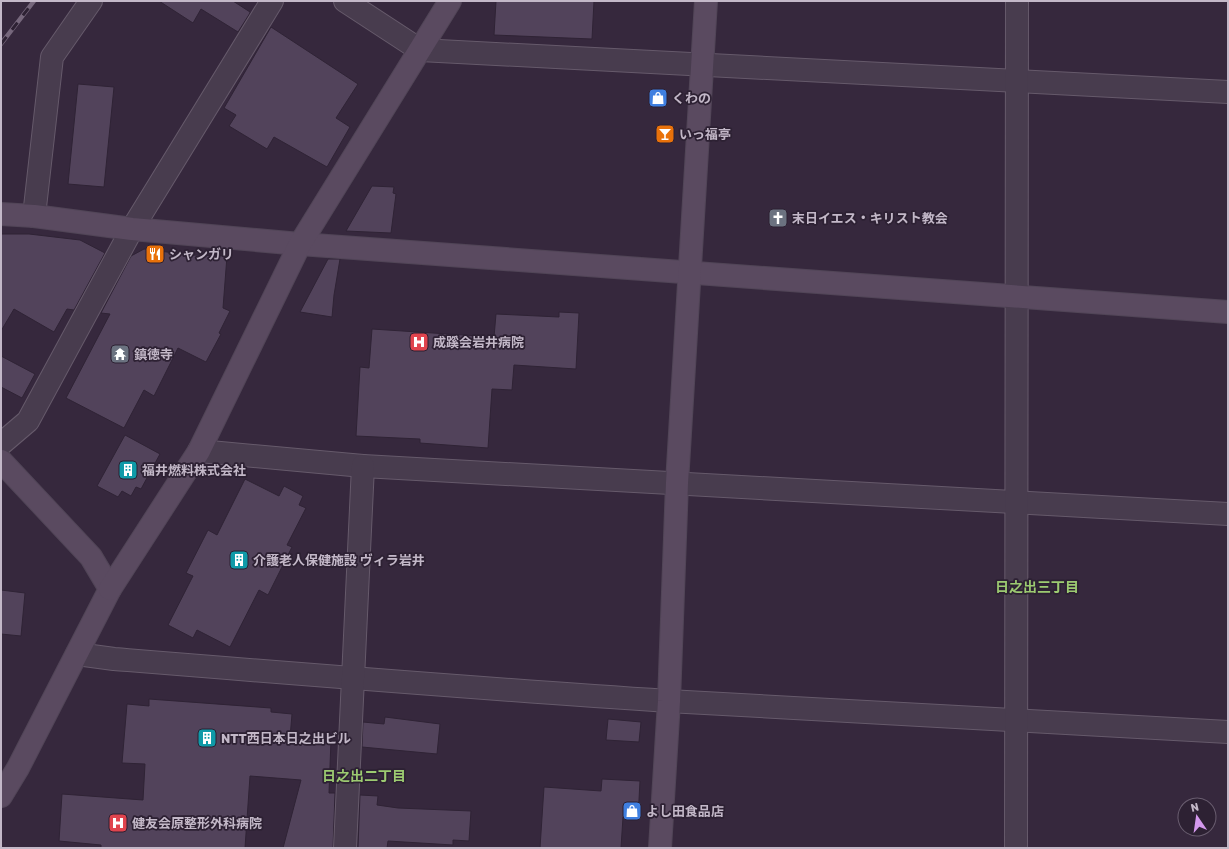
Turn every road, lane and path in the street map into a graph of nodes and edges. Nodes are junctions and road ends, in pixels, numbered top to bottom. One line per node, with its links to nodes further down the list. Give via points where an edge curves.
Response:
1 (91, 1): 12 (street, via 52,57)
2 (272, 1): 13 (street)
3 (346, 1): 7 (street)
4 (450, 1): 7 (street)
5 (706, 1): 8 (street)
6 (1017, 1): 9 (street)
7 (420, 50): 8 (street); 14 (street)
8 (703, 65): 9 (street); 15 (street)
9 (1017, 81): 10 (street); 16 (street)
10 (1228, 92)
11 (1, 214): 12 (street)
12 (34, 216): 13 (street)
13 (132, 229): 14 (street); 18 (street, via 28,421)
14 (300, 244): 15 (street); 19 (street)
15 (691, 272): 16 (street); 22 (street)
16 (1017, 297): 17 (street); 23 (street)
17 (1228, 312)
18 (1, 444)
19 (199, 451): 21 (street); 25 (street)
20 (1, 461): 25 (street, via 91,557)
21 (363, 466): 22 (street); 27 (street)
22 (677, 483): 23 (street); 28 (street)
23 (1017, 501): 24 (street); 29 (street)
24 (1228, 514)
25 (110, 589): 26 (street)
26 (77, 654): 27 (street); 31 (street)
27 (353, 678): 28 (street); 32 (street)
28 (669, 701): 29 (street); 33 (street)
29 (1017, 719): 30 (street); 34 (street)
30 (1228, 732)
31 (1, 796)
32 (345, 848)
33 (660, 848)
34 (1016, 848)

